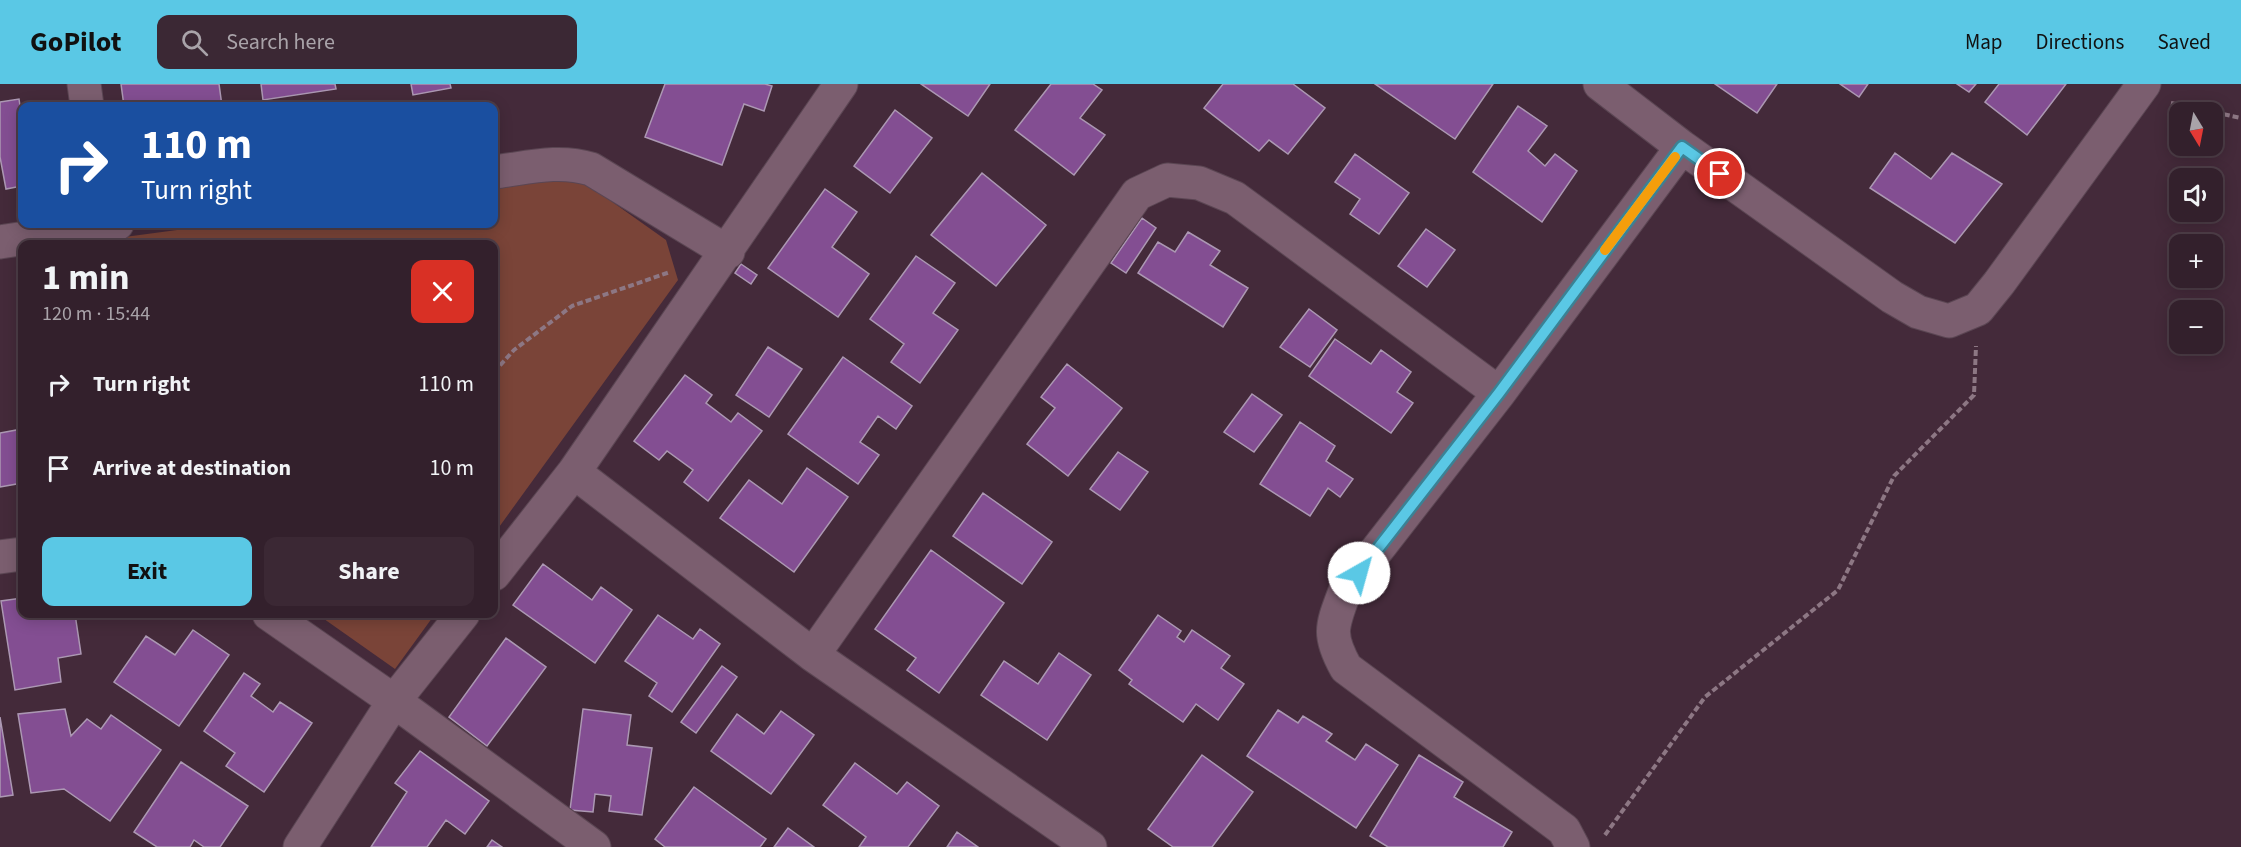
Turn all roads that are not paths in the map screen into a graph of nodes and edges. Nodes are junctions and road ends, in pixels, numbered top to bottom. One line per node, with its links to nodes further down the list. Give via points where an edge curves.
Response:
1 (84, 84): 5 (street)
2 (841, 84): 10 (street)
3 (1600, 84): 6 (street)
4 (2140, 90): 6 (street, via 1978,309 1949,321 1918,312 1892,297)
5 (86, 102)
6 (1682, 147): 11 (street)
7 (498, 171): 10 (street, via 556,164 591,169)
8 (83, 228): 9 (street)
9 (0, 242)
10 (728, 252): 12 (street)
11 (1499, 393): 18 (street, via 1235,198 1199,183 1167,180 1137,194); 20 (street, via 1346,591 1332,626 1336,651 1346,668 1564,830)
12 (574, 472): 15 (street); 18 (street)
13 (18, 555): 14 (street)
14 (0, 557)
15 (498, 569)
16 (275, 618): 19 (street)
17 (460, 618): 19 (street)
18 (813, 655): 23 (street)
19 (394, 701): 21 (street); 22 (street)
20 (1588, 842)
21 (300, 847)
22 (594, 847)
23 (1090, 847)

